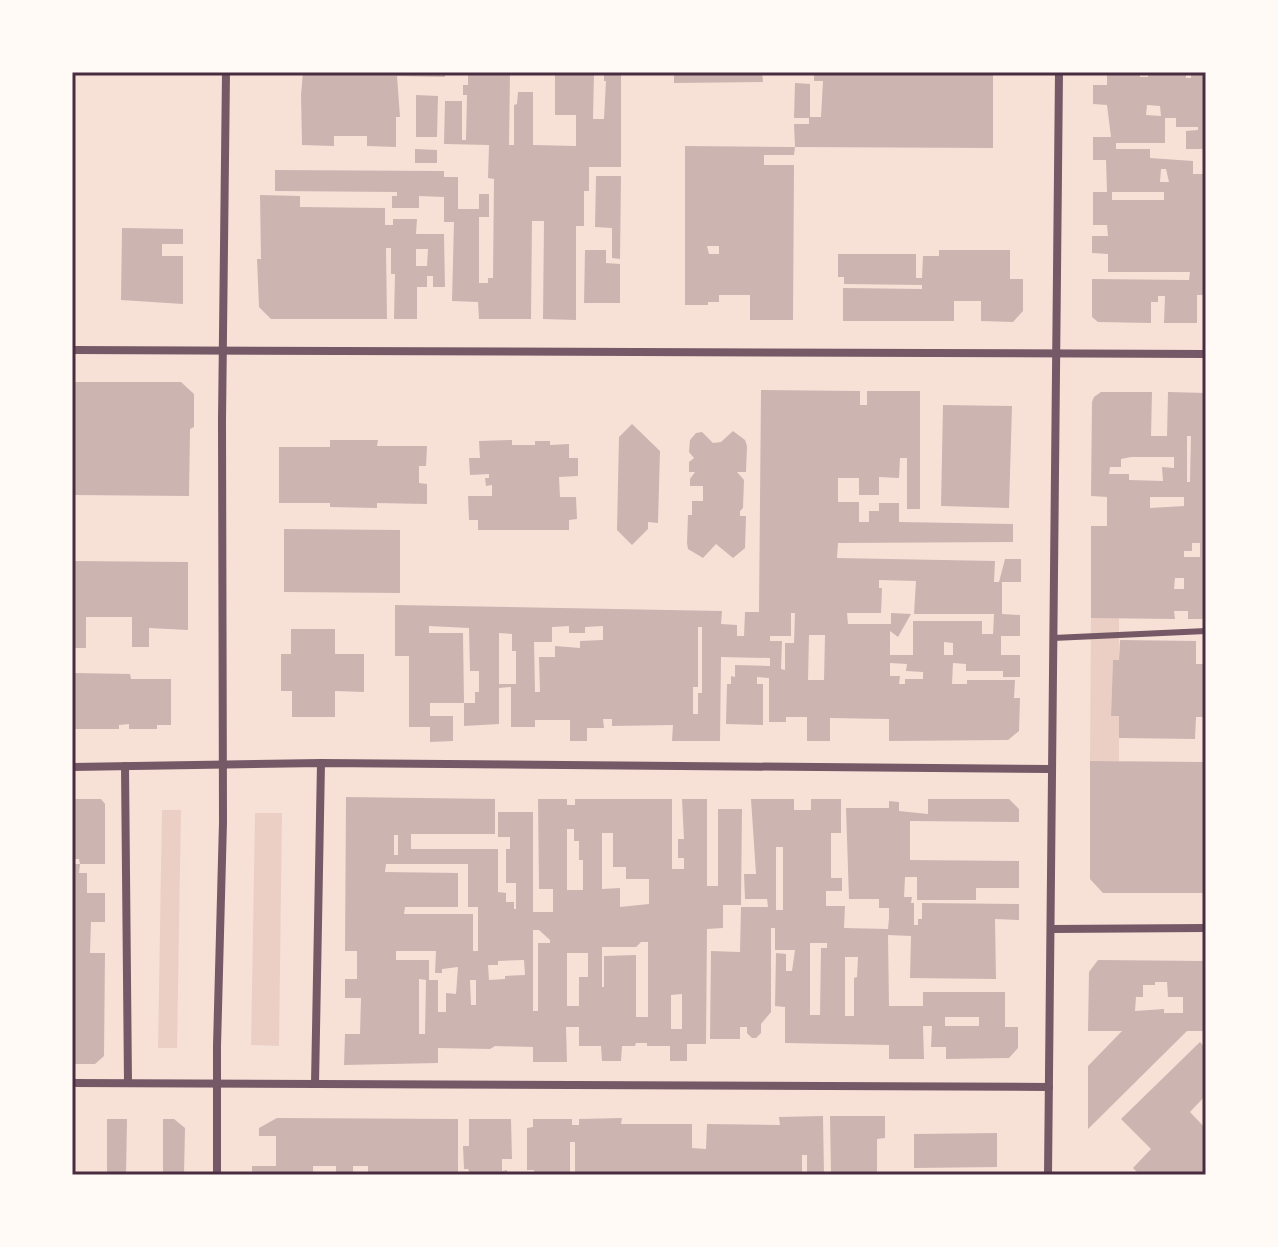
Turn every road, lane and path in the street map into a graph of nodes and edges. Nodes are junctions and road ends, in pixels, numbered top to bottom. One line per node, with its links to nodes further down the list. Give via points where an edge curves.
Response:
1 (226, 72): 4 (street)
2 (1059, 72): 5 (street)
3 (72, 350): 4 (street)
4 (223, 352): 5 (street); 10 (street)
5 (1058, 354): 6 (street); 8 (street)
6 (1206, 354)
7 (1206, 631): 8 (lane)
8 (1053, 638): 13 (street)
9 (321, 763): 10 (street); 13 (street); 19 (street)
10 (223, 764): 11 (street); 18 (street)
11 (125, 766): 12 (street); 17 (street)
12 (72, 767)
13 (1051, 769): 15 (street)
14 (1206, 928): 15 (street)
15 (1051, 929): 20 (street)
16 (72, 1083): 17 (street)
17 (128, 1083): 18 (street)
18 (217, 1084): 19 (street); 21 (street)
19 (315, 1084): 20 (street)
20 (1049, 1087): 22 (street)
21 (217, 1175)
22 (1048, 1175)

